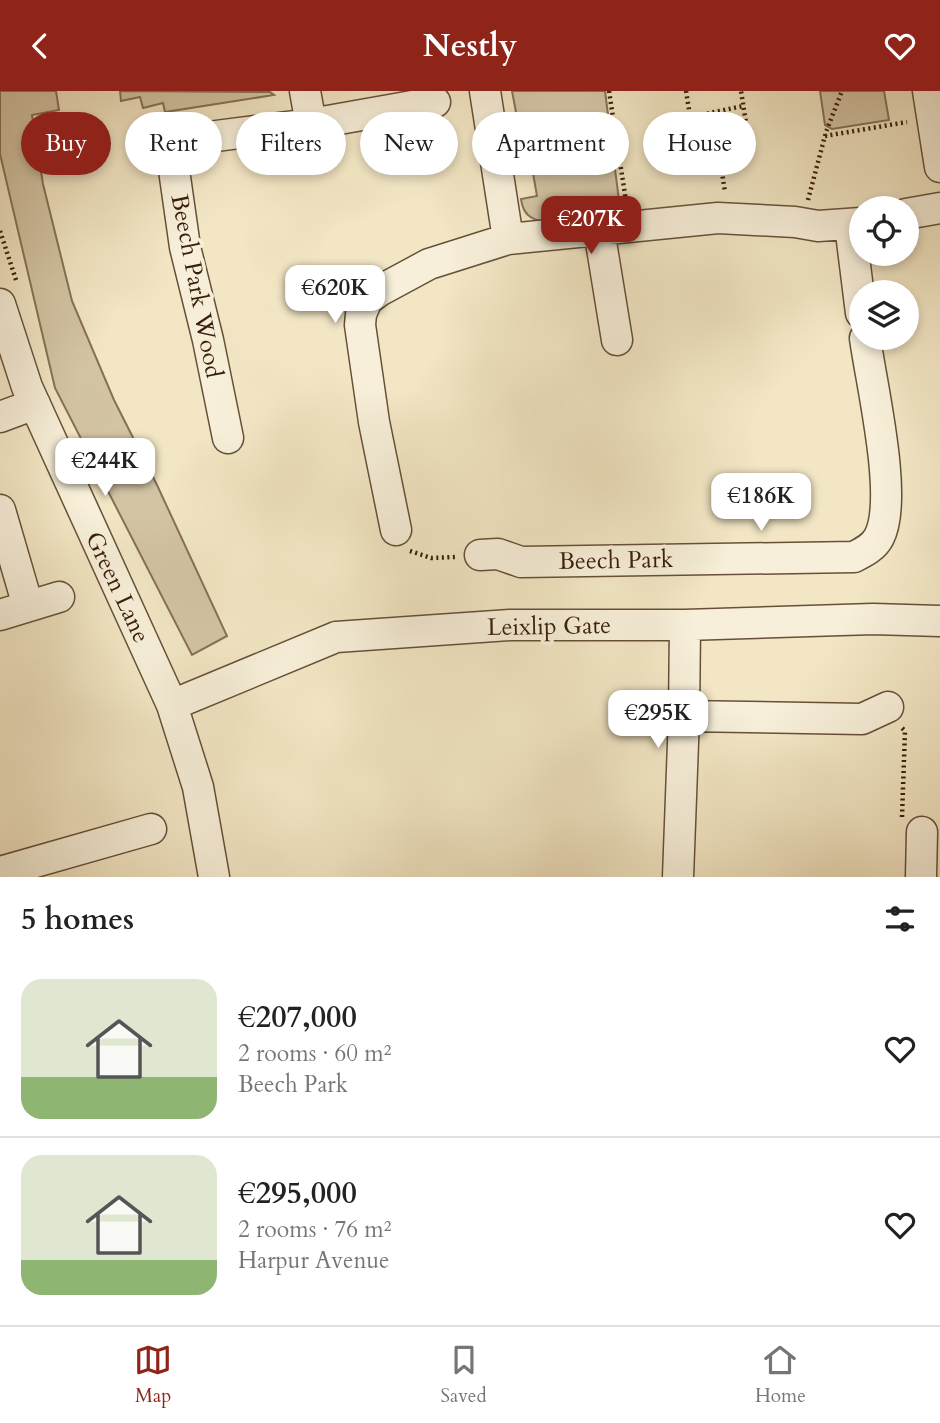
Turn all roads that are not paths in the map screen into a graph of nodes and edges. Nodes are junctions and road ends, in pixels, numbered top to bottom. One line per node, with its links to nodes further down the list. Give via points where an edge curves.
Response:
1 (305, 91): 5 (street)
2 (485, 91): 13 (street)
3 (435, 102): 6 (street, Beech Park Wood)
4 (930, 104): 8 (street)
5 (309, 112)
6 (346, 118)
7 (236, 134): 19 (street, Beech Park Wood, via 185,140 172,156 185,247)
8 (940, 167)
9 (940, 208): 10 (street)
10 (919, 212)
11 (849, 224): 12 (street, via 726,218)
12 (599, 230): 13 (street); 15 (street)
13 (508, 239): 21 (street, via 429,264 367,300 361,314 374,422)
14 (0, 304): 17 (street, Green Lane)
15 (617, 340)
16 (867, 350): 22 (street, Beech Park, via 886,491 885,523 879,540 866,552 854,557 521,562 498,554)
17 (35, 404): 18 (street); 28 (street, Green Lane)
18 (0, 417)
19 (228, 438)
20 (0, 510): 24 (street)
21 (396, 530)
22 (480, 555)
23 (59, 597): 24 (street)
24 (28, 606): 25 (street)
25 (0, 615)
26 (940, 621): 27 (street, Leixlip Gate)
27 (685, 625): 28 (street, Leixlip Gate, via 510,625 336,637); 30 (street)
28 (172, 705): 34 (street, Green Lane, via 198,787)
29 (888, 707): 30 (street, via 862,719)
30 (684, 716): 35 (street)
31 (151, 829): 33 (street)
32 (922, 832): 36 (street)
33 (20, 871)
34 (214, 877)
35 (678, 877)
36 (920, 877)

